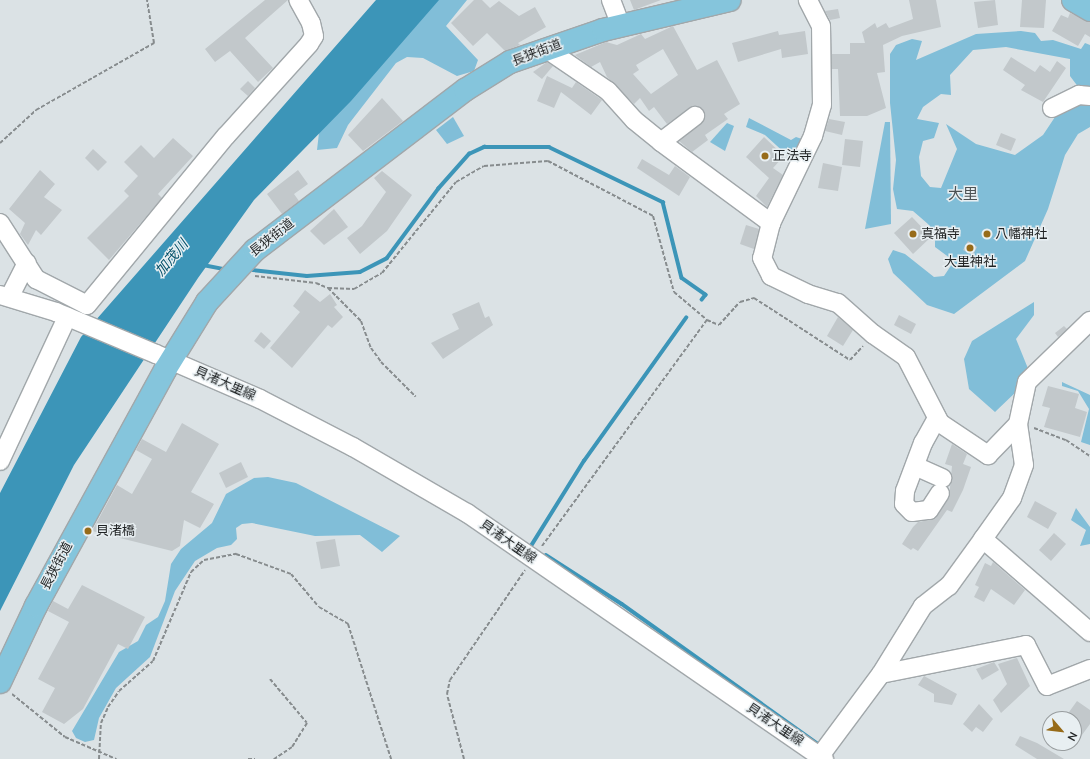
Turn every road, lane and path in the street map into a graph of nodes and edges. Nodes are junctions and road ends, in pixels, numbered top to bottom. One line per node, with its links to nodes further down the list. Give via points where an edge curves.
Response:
1 (147, 0): 14 (path, via 154,43 36,110)
2 (298, 0): 17 (street, via 311,23 314,36 309,44 226,136 87,305 43,284)
3 (611, 0): 8 (street)
4 (730, 0): 8 (main road, 長狭街道)
5 (808, 0): 16 (street, via 821,26 822,105 813,136)
6 (1073, 0): 7 (main road)
7 (1090, 10)
8 (621, 26): 9 (main road, 長狭街道)
9 (545, 48): 13 (street, via 608,91 634,120); 18 (main road, 長狭街道, via 510,62 465,90 259,246)
10 (1090, 96): 11 (street, via 1079,95)
11 (1052, 108)
12 (695, 116): 13 (street)
13 (661, 142): 16 (street)
14 (0, 143)
15 (0, 223): 17 (street)
16 (771, 224): 24 (street, via 762,258 771,276 808,294 838,302)
17 (26, 263): 20 (street)
18 (235, 269): 19 (path, via 251,276 316,283); 25 (main road, 長狭街道)
19 (328, 288): 22 (path, via 354,289 382,273 456,182 484,166 548,161 654,216 674,292); 26 (path, via 361,321 371,348)
20 (5, 296): 21 (street)
21 (71, 318): 25 (street); 30 (street)
22 (707, 320): 24 (path, via 719,326 740,302 754,298 850,360); 33 (path)
23 (1090, 321): 28 (street, via 1028,382)
24 (873, 334): 27 (street, via 906,357)
25 (163, 357): 33 (street, 貝渚大里線, via 260,400 352,447 467,513); 38 (main road, 長狭街道, via 36,606)
26 (416, 397)
27 (937, 418): 28 (street, via 988,455); 31 (street)
28 (1018, 424): 29 (path, via 1066,440); 32 (street, via 1024,464 1012,498)
29 (1090, 456)
30 (0, 461)
31 (914, 466): 31 (street, via 904,504 912,512 929,510 941,485)
32 (984, 539): 34 (street); 36 (street, via 948,586 923,606)
33 (533, 559): 40 (street, 貝渚大里線); 47 (path, via 450,680 447,694)
34 (1090, 632)
35 (1090, 669): 36 (street, via 1047,686 1026,645)
36 (881, 674): 40 (street)
37 (270, 679): 45 (path, via 307,723 292,747)
38 (3, 686): 39 (path, via 65,737)
39 (100, 754): 41 (path); 42 (path); 46 (path, via 101,723 108,707 119,691 153,661 191,572 204,560 236,554 292,574 319,607 348,624)
40 (822, 758)
41 (99, 759)
42 (116, 759)
43 (248, 759): 44 (path)
44 (254, 759)
45 (274, 759)
46 (391, 759)
47 (464, 759)

